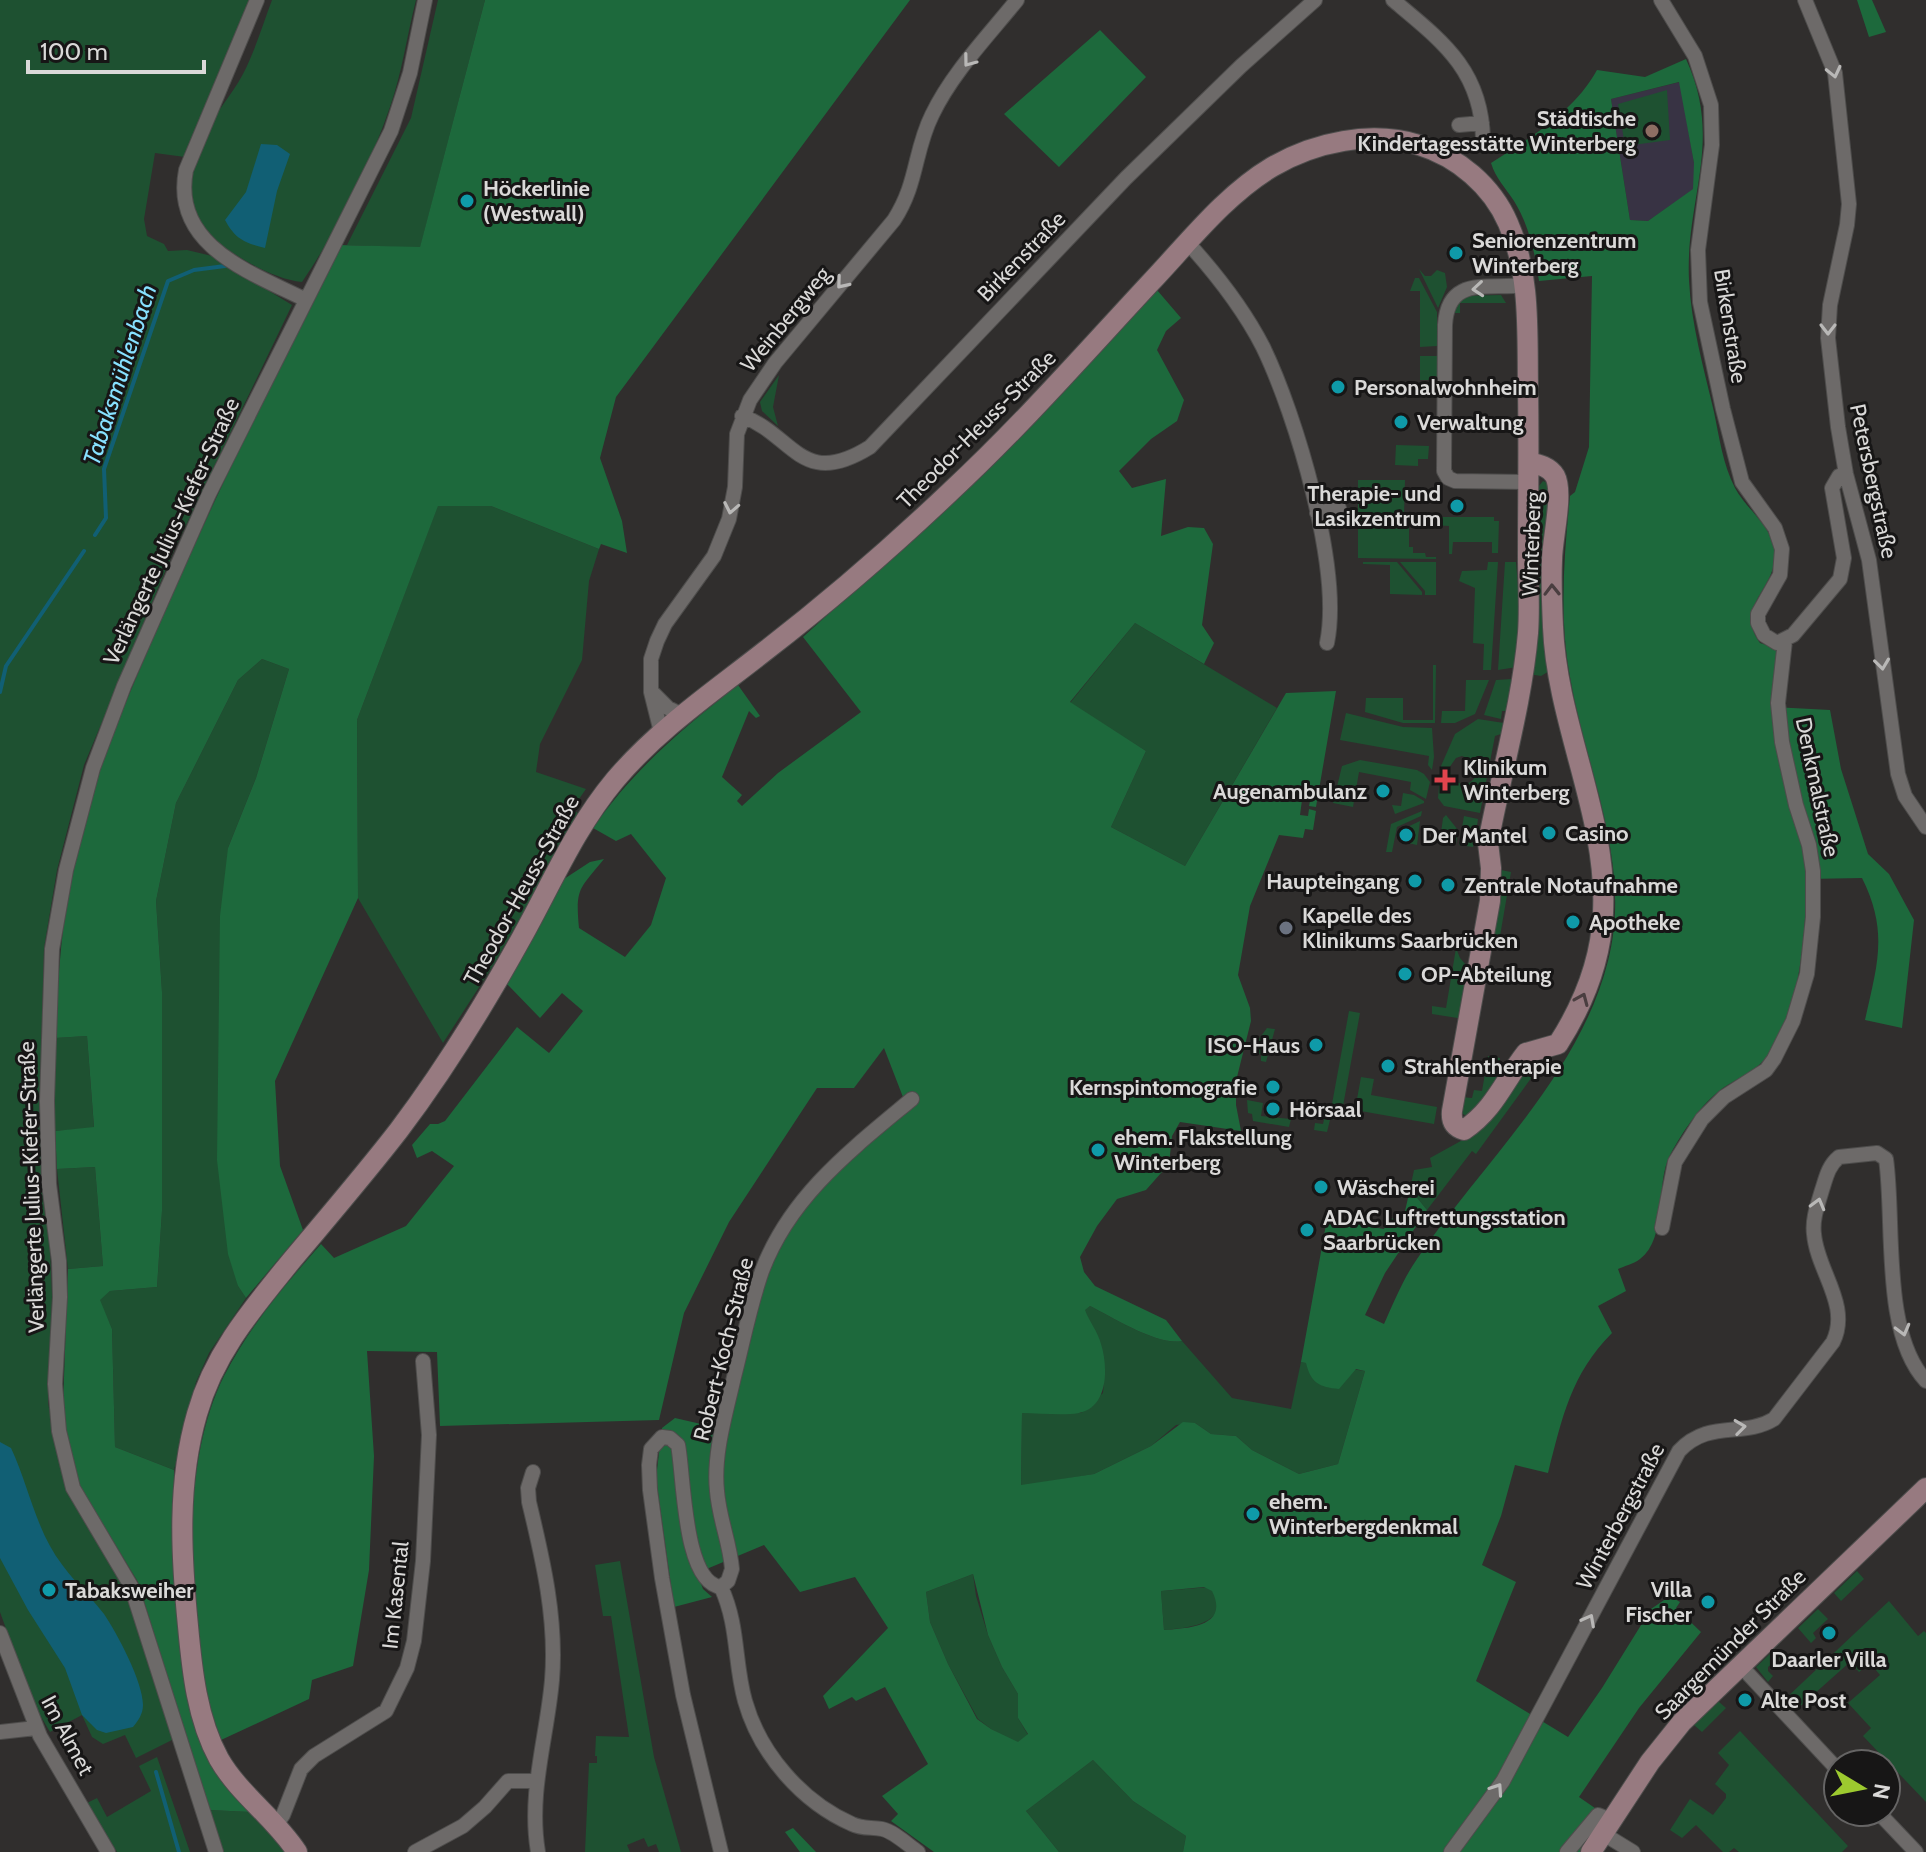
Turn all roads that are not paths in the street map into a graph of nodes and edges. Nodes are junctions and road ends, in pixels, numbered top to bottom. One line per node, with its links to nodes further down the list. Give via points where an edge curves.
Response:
1 (257, 0): 13 (street, via 186,170 183,198 213,251)
2 (425, 0): 13 (street, Verlängerte Julius-Kiefer-Straße, via 398,113)
3 (1017, 0): 14 (street, Weinbergweg, one-way to 14, via 940,99 910,194 894,220 775,363)
4 (1315, 0): 14 (street, Birkenstraße, via 1136,167 870,447 844,460 817,462 792,452)
5 (1393, 0): 8 (street, via 1451,50 1472,82)
6 (1661, 0): 19 (street, Birkenstraße, via 1695,56 1711,105 1698,280 1742,482 1775,528 1782,549 1780,575 1758,614 1764,635)
7 (1805, 0): 16 (street, Petersbergstraße, one-way to 16, via 1835,73 1849,204 1828,319)
8 (1482, 123): 9 (street); 10 (street)
9 (1459, 125)
10 (1483, 140)
11 (1188, 243): 12 (street, Theodor-Heuss-Straße, via 1237,193 1283,161 1338,142 1399,140 1446,157 1491,195 1511,229); 18 (street, via 1226,288 1262,346 1290,416); 22 (street, Theodor-Heuss-Straße, via 941,501 810,616)
12 (1525, 285): 15 (street, Theodor-Heuss-Straße); 15 (street, one-way to 15, via 1458,291 1451,297 1445,313 1444,471 1455,481)
13 (306, 300): 42 (street, Verlängerte Julius-Kiefer-Straße, via 209,494 124,686 93,768 52,949 47,1101 49,1184 59,1261 59,1431 73,1488 131,1586)
14 (742, 416): 21 (street, Weinbergweg, one-way to 21, via 729,519 714,556 657,641)
15 (1529, 472): 15 (street, Winterberg, one-way to 15, via 1527,641 1488,843 1490,901 1451,1117 1464,1130 1493,1104 1526,1053 1558,1044 1590,980 1603,928 1597,839 1557,668 1552,573 1558,487 1550,471)
16 (1846, 474): 19 (street, via 1832,488 1844,558 1840,579); 24 (street, Petersbergstraße, one-way to 24, via 1867,545 1898,774 1905,796)
17 (1339, 508): 18 (street)
18 (1317, 513): 20 (street, via 1330,604)
19 (1781, 642): 26 (street, Denkmalstraße, via 1782,742 1813,871 1807,974 1774,1059 1702,1119 1675,1162)
20 (1327, 643)
21 (651, 691): 22 (street); 23 (street, Weinbergweg)
22 (682, 715): 23 (street, Theodor-Heuss-Straße)
23 (661, 732): 38 (street, Theodor-Heuss-Straße, via 591,810 433,1084 258,1300 224,1347 202,1396 190,1444 181,1535 193,1677 221,1762)
24 (1926, 827)
25 (912, 1099): 31 (street, Robert-Koch-Straße, via 809,1191 774,1244 762,1273 717,1461 717,1492 732,1569)
26 (1662, 1228)
27 (423, 1361): 38 (street, Im Kasental, via 429,1435 419,1605 407,1668 386,1711 301,1769)
28 (1926, 1381): 48 (street, Winterbergstraße, one-way to 28, via 1503,1781 1679,1451 1704,1432 1765,1425 1774,1419 1833,1342 1839,1312 1817,1251 1814,1223 1829,1169 1839,1157 1877,1153 1886,1159 1894,1291 1906,1344)
29 (533, 1472): 37 (street, via 529,1502 548,1590 552,1675)
30 (1926, 1488): 33 (street, Saargemünder Straße)
31 (721, 1587): 46 (street, Robert-Koch-Straße, via 705,1580 684,1509 678,1445 662,1437 651,1449 649,1465 658,1549 683,1695); 47 (street, via 734,1620 746,1703 782,1770 841,1819 883,1829)
32 (0, 1633): 34 (street, Im Almet)
33 (1739, 1664): 36 (street); 39 (street, Saargemünder Straße, via 1662,1746)
34 (36, 1728): 35 (street); 41 (street, Im Almet)
35 (0, 1732)
36 (1822, 1753)
37 (536, 1781): 44 (street, via 508,1781 463,1826); 45 (street)
38 (276, 1825): 43 (street, Theodor-Heuss-Straße)
39 (1607, 1826): 49 (street, via 1598,1815); 50 (street, Saargemünder Straße); 51 (street)
40 (1893, 1828): 52 (street)
41 (108, 1852)
42 (216, 1852)
43 (297, 1852)
44 (415, 1852)
45 (538, 1852)
46 (721, 1852)
47 (918, 1852)
48 (1451, 1852)
49 (1567, 1852)
50 (1591, 1852)
51 (1633, 1852)
52 (1916, 1852)

